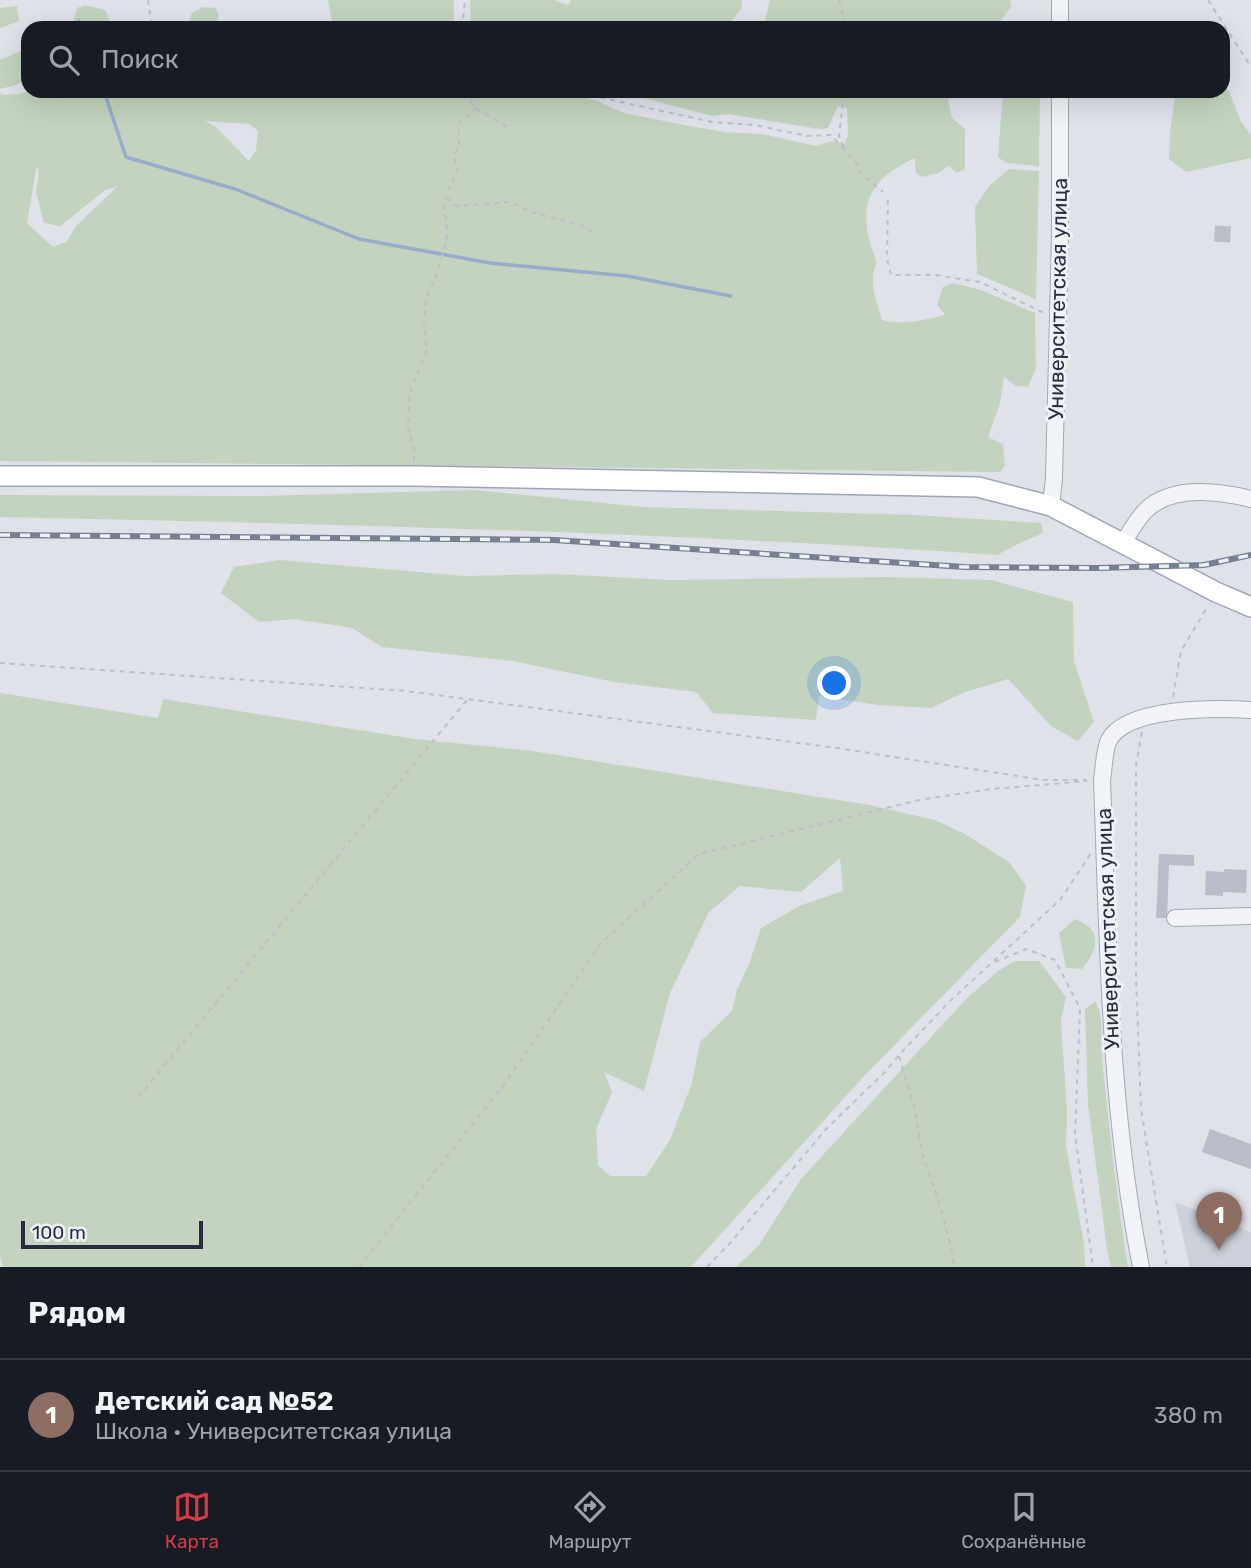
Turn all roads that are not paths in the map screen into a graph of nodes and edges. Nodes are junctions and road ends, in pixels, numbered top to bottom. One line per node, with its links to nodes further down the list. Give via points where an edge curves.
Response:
1 (1060, 0): 2 (street)
2 (1060, 21)
3 (1060, 98): 6 (street, Университетская улица)
4 (0, 476): 6 (main road, via 414,476 978,487)
5 (1251, 499): 7 (street, via 1228,494 1169,496 1147,508)
6 (1051, 506): 7 (main road)
7 (1123, 543): 8 (main road)
8 (1251, 607)
9 (1251, 710): 12 (street, Университетская улица, via 1171,712 1129,722 1109,740 1102,780 1111,1027 1128,1203)
10 (1251, 916): 11 (street)
11 (1175, 918)
12 (1141, 1267)

